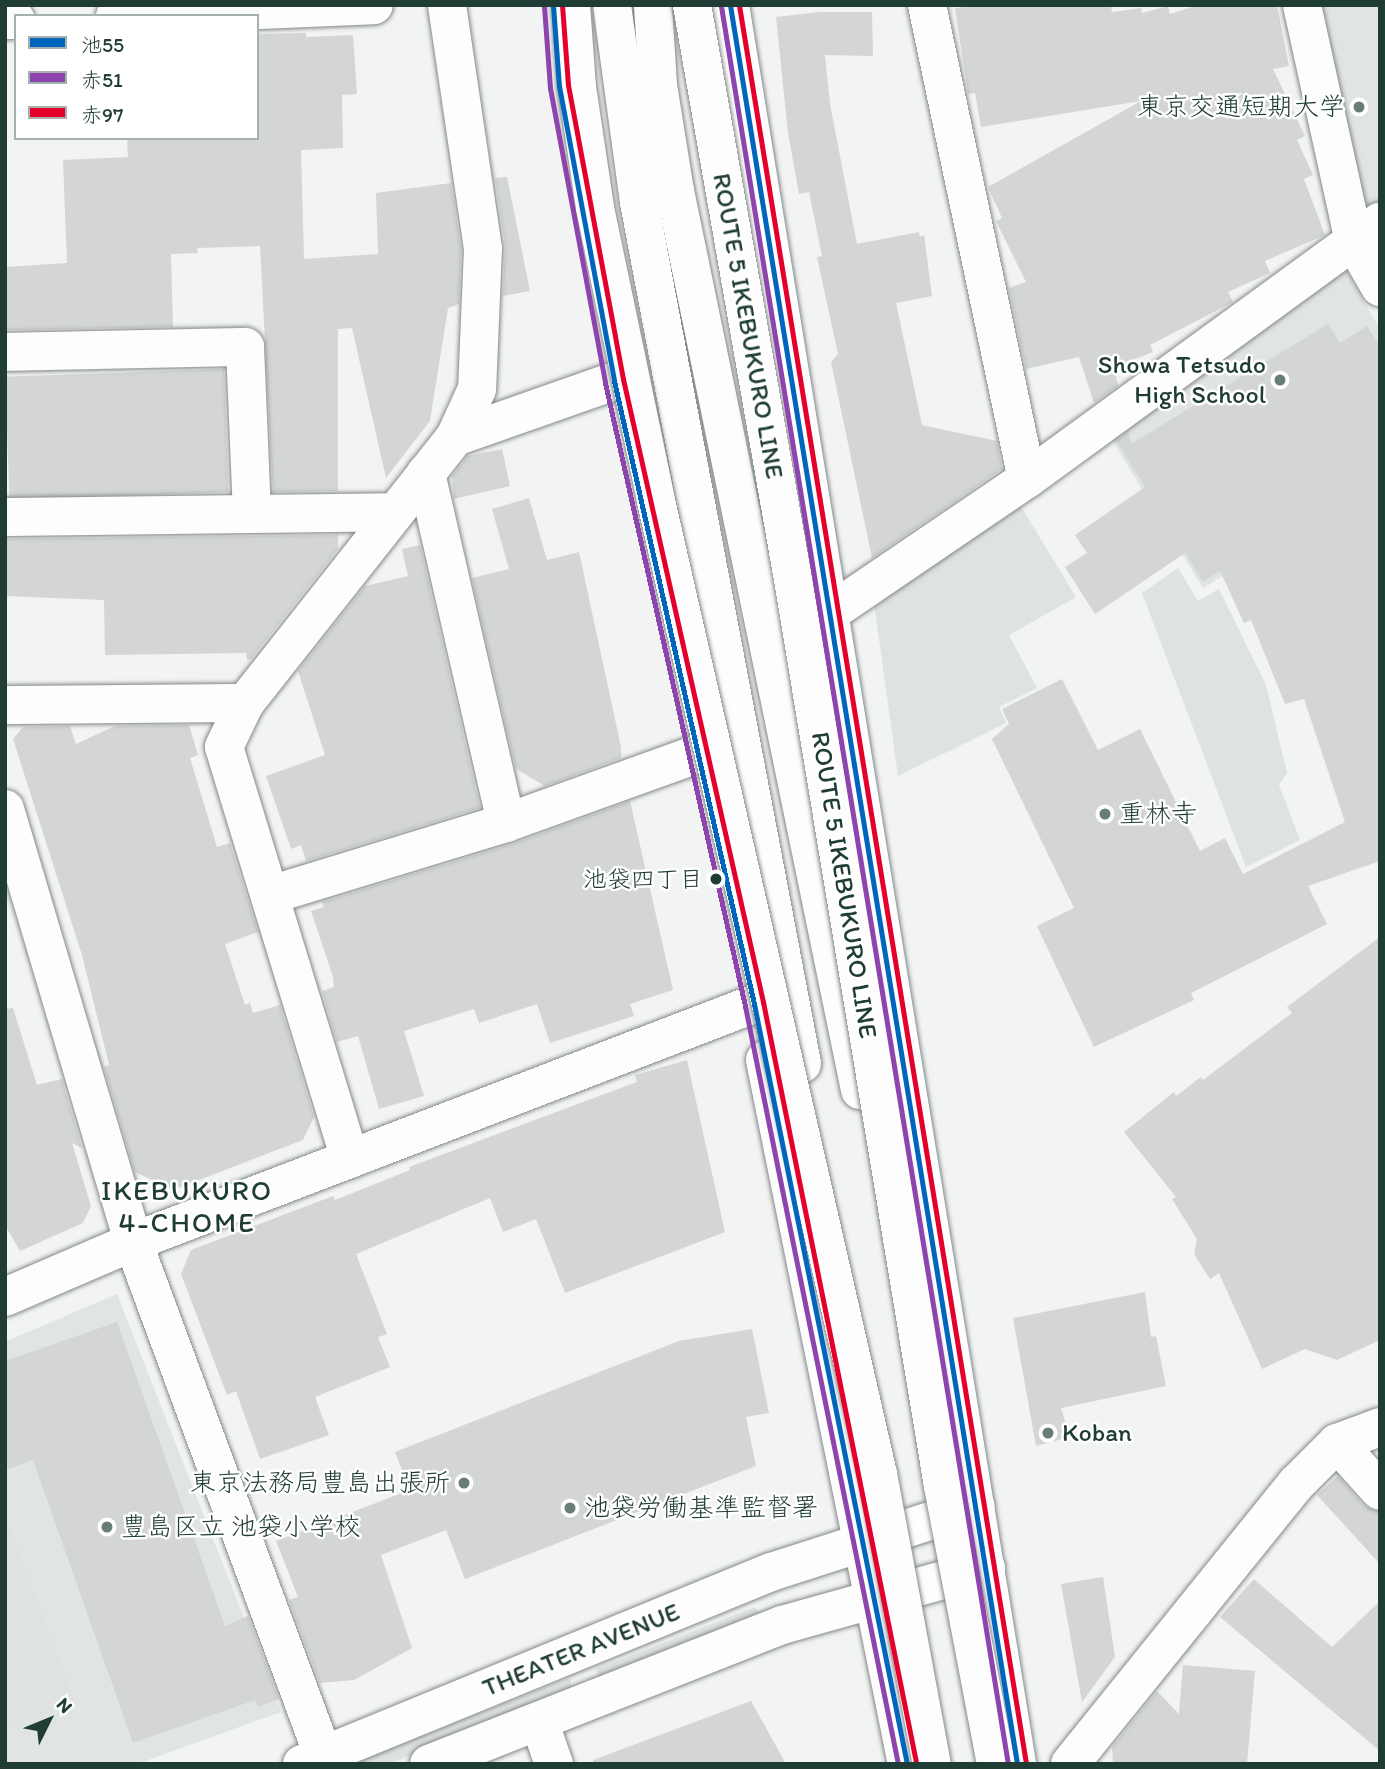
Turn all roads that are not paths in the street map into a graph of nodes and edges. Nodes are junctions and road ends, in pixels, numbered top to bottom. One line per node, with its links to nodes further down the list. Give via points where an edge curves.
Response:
1 (374, 5): 11 (main road)
2 (447, 5): 16 (main road, via 483,248 477,389)
3 (552, 5): 15 (main road, via 559,86)
4 (571, 5): 35 (main road, bridge, via 577,88 595,208 659,515)
5 (612, 5): 35 (main road, bridge, via 639,202)
6 (653, 5): 36 (main road, bridge, via 658,85 675,191)
7 (692, 5): 36 (main road, ROUTE 5 IKEBUKURO LINE, bridge, via 794,585)
8 (730, 5): 22 (main road)
9 (927, 5): 18 (main road)
10 (1302, 5): 12 (main road)
11 (162, 14)
12 (1367, 232): 13 (main road); 18 (main road)
13 (1380, 287)
14 (5, 352): 20 (main road, via 245,347)
15 (614, 382): 16 (main road); 25 (main road)
16 (454, 438): 17 (main road)
17 (426, 472): 19 (main road); 27 (main road)
18 (1027, 479): 22 (main road)
19 (395, 512): 20 (main road); 23 (main road)
20 (252, 514): 21 (main road)
21 (5, 517)
22 (831, 612): 38 (main road)
23 (245, 703): 24 (main road); 28 (main road, via 224,747)
24 (5, 705)
25 (695, 755): 27 (main road); 29 (main road)
26 (6, 812): 31 (main road)
27 (506, 822): 28 (main road)
28 (270, 895): 30 (main road)
29 (754, 1004): 30 (main road); 39 (main road)
30 (350, 1159): 31 (main road)
31 (133, 1242): 32 (main road); 43 (main road)
32 (5, 1297)
33 (1380, 1427): 34 (main road)
34 (1337, 1443): 37 (main road); 50 (main road, via 1296,1484)
35 (878, 1474): 47 (main road, bridge)
36 (943, 1486): 48 (main road, ROUTE 5 IKEBUKURO LINE, bridge)
37 (1380, 1491)
38 (976, 1506): 39 (main road, THEATER AVENUE); 40 (main road)
39 (862, 1541): 41 (main road); 43 (main road, THEATER AVENUE, via 759,1577)
40 (986, 1568): 41 (main road, THEATER AVENUE); 49 (main road)
41 (873, 1599): 42 (main road, THEATER AVENUE, via 782,1625); 46 (main road)
42 (539, 1721): 44 (main road, THEATER AVENUE); 45 (main road)
43 (313, 1760)
44 (429, 1764)
45 (554, 1764)
46 (907, 1764)
47 (932, 1764)
48 (996, 1764)
49 (1017, 1764)
50 (1070, 1764)

